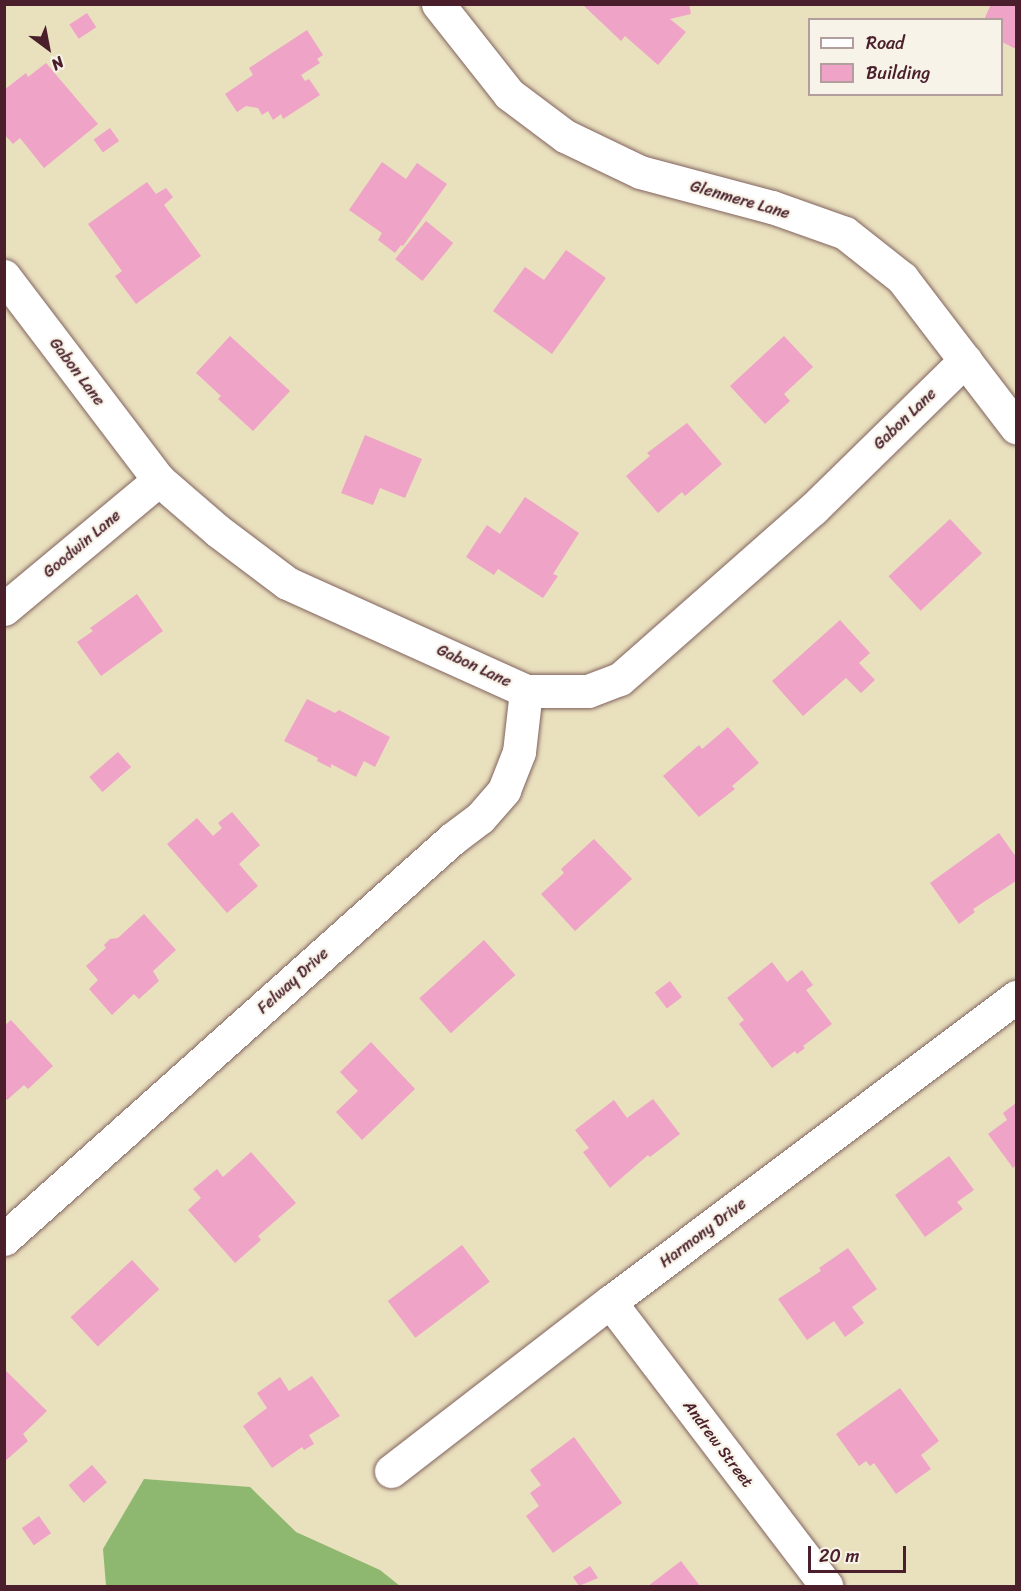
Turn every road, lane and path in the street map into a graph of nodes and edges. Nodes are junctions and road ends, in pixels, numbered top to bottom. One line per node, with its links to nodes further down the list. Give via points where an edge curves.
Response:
1 (438, 4): 3 (street, Glenmere Lane, via 509,94 565,136 640,172 772,207 845,233 902,278)
2 (4, 276): 5 (street, Gabon Lane)
3 (965, 360): 4 (street, Glenmere Lane); 7 (street, Gabon Lane, via 813,508 620,679 588,691)
4 (1017, 427)
5 (159, 480): 6 (street, Goodwin Lane); 7 (street, Gabon Lane, via 287,583)
6 (4, 609)
7 (526, 691): 9 (street, Felway Drive, via 519,752 504,790 480,818)
8 (1017, 997): 10 (street, Harmony Drive)
9 (4, 1239)
10 (610, 1302): 11 (street, Harmony Drive); 12 (street, Andrew Street)
11 (391, 1471)
12 (826, 1587)

